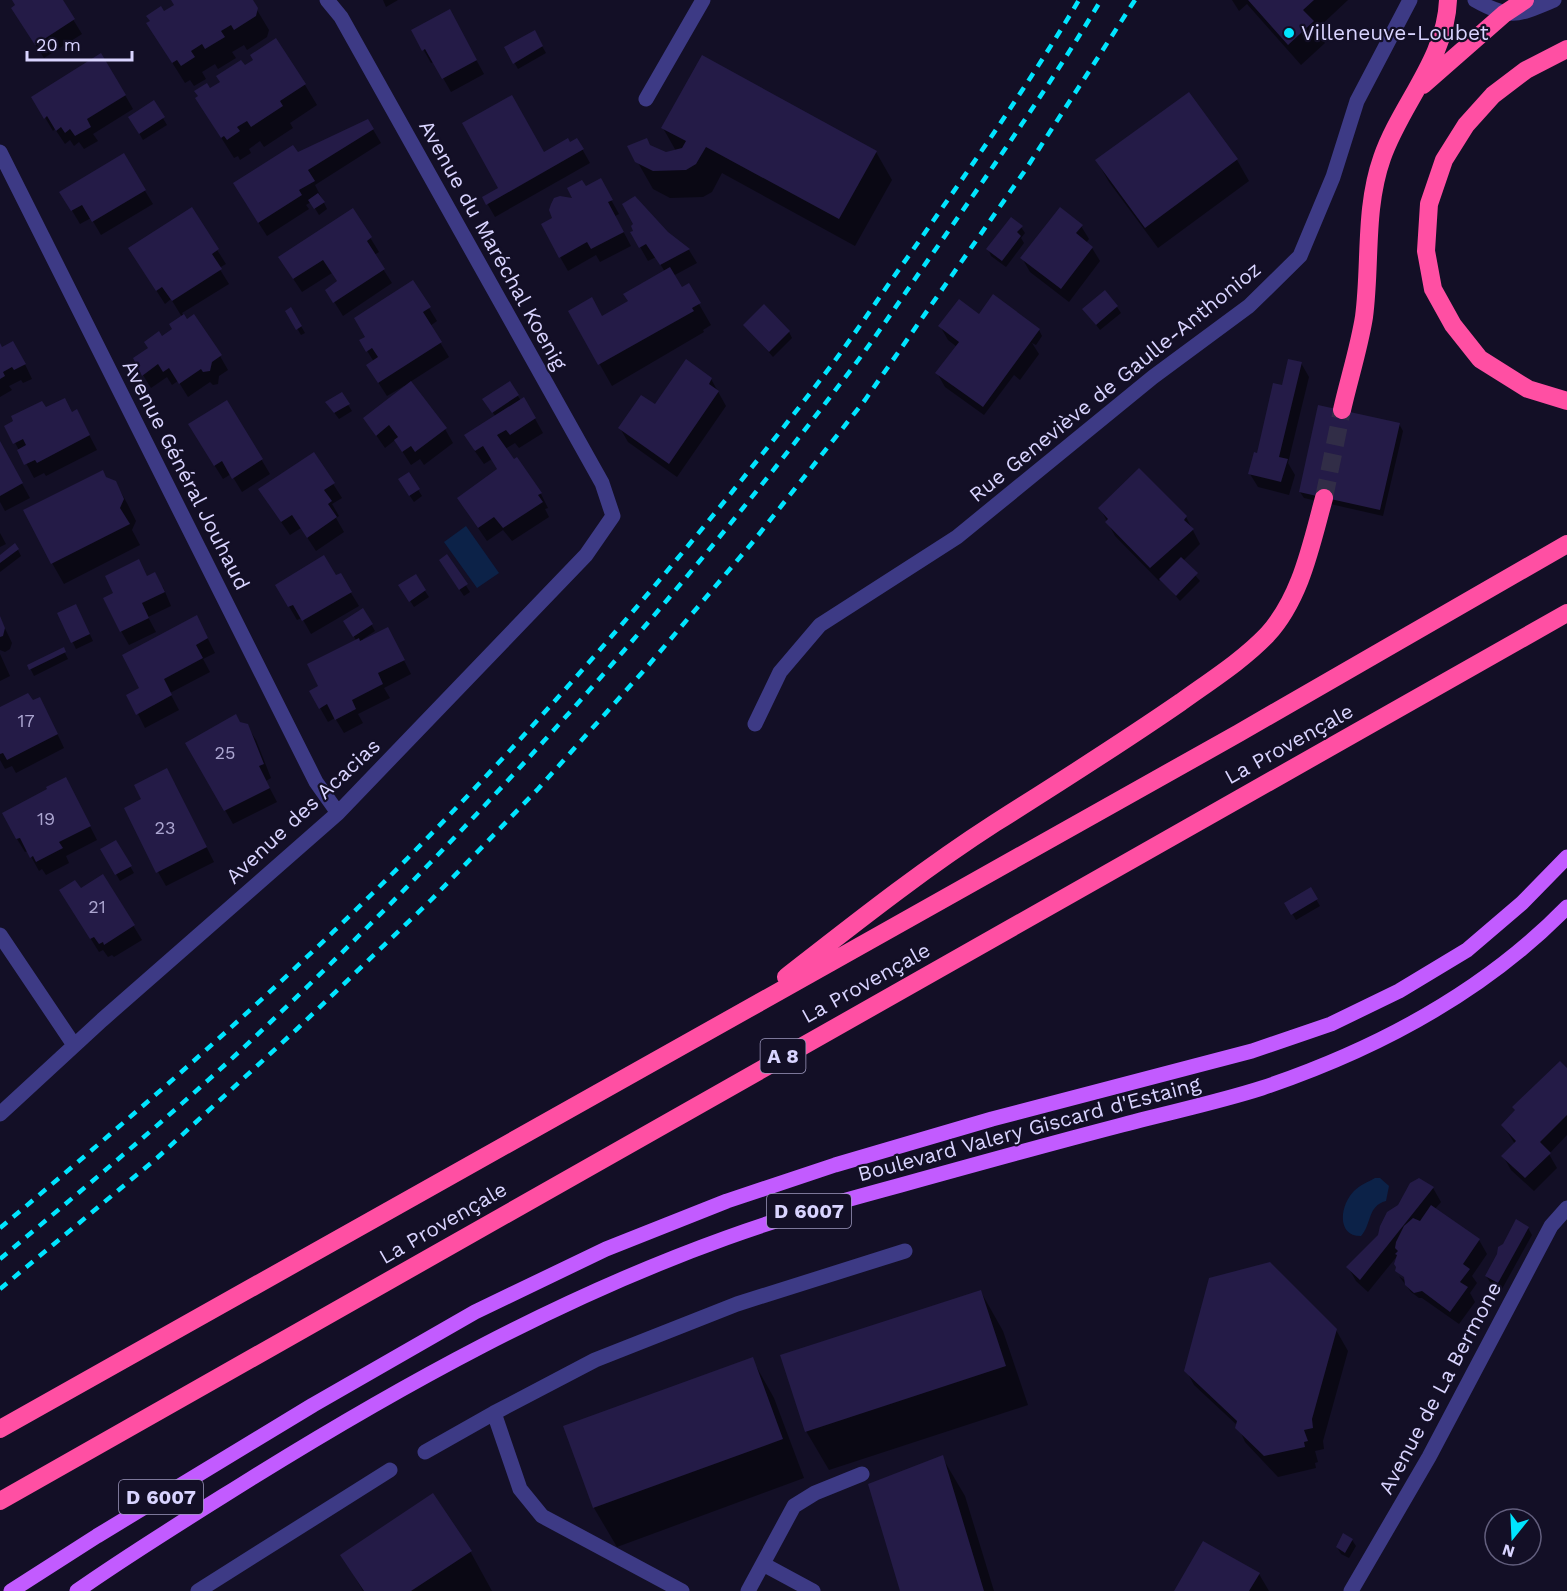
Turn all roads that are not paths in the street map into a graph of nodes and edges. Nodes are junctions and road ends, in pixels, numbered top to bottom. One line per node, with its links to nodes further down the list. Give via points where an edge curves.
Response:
1 (327, 0): 16 (street, Avenue du Maréchal Koenig, via 341,18 602,483)
2 (702, 0): 11 (street)
3 (1410, 0): 19 (street, Rue Geneviève de Gaulle-Anthonioz, via 1357,101 1333,177 1300,256 1249,306 1153,377 957,537 820,625 780,672)
4 (1448, 0): 10 (highway, via 1440,40)
5 (1475, 0): 8 (street)
6 (1525, 0): 8 (highway)
7 (1554, 0): 8 (street, via 1519,13)
8 (1504, 14): 10 (highway)
9 (1567, 49): 13 (highway, via 1518,76 1493,95 1466,125 1444,160 1429,204 1426,251 1432,289 1453,325 1480,359 1528,388)
10 (1418, 89): 14 (highway, via 1396,123 1381,160 1372,200 1364,316)
11 (646, 99)
12 (0, 152): 20 (street, Avenue Général Jouhaud, via 316,782)
13 (1567, 401)
14 (1342, 410)
15 (1324, 498): 24 (highway, via 1305,568 1289,604 1268,634 1238,661 1110,751 906,884)
16 (613, 516): 20 (street, Avenue des Acacias, via 586,555)
17 (1567, 544): 24 (highway, La Provençale)
18 (1567, 613): 34 (highway, La Provençale / A 8)
19 (754, 724)
20 (338, 813): 25 (street, Avenue des Acacias)
21 (1567, 857): 36 (main road, Boulevard Valery Giscard d'Estaing / D 6007, via 1522,903 1467,950 1399,991 1331,1024 1252,1050 835,1165 727,1201 606,1249 475,1312 313,1405)
22 (1567, 907): 37 (main road, Boulevard Valery Giscard d'Estaing / D 6007, via 1491,974 1414,1023 1338,1061 1258,1089 838,1202 728,1237 625,1276 499,1336 336,1426)
23 (0, 935): 25 (street)
24 (737, 1015): 30 (highway, La Provençale)
25 (74, 1045): 26 (street, Avenue des Acacias)
26 (0, 1114)
27 (1567, 1208): 42 (street, Avenue de La Bermone, via 1551,1226 1429,1457)
28 (905, 1251): 29 (street, via 726,1308 595,1360)
29 (494, 1413): 31 (street); 39 (street, via 520,1489 542,1516)
30 (0, 1429)
31 (425, 1452)
32 (390, 1470): 38 (street)
33 (862, 1474): 35 (street, via 794,1506)
34 (0, 1501)
35 (763, 1564): 40 (street); 41 (street)
36 (11, 1591)
37 (77, 1591)
38 (198, 1591)
39 (682, 1591)
40 (748, 1591)
41 (813, 1591)
42 (1351, 1591)

